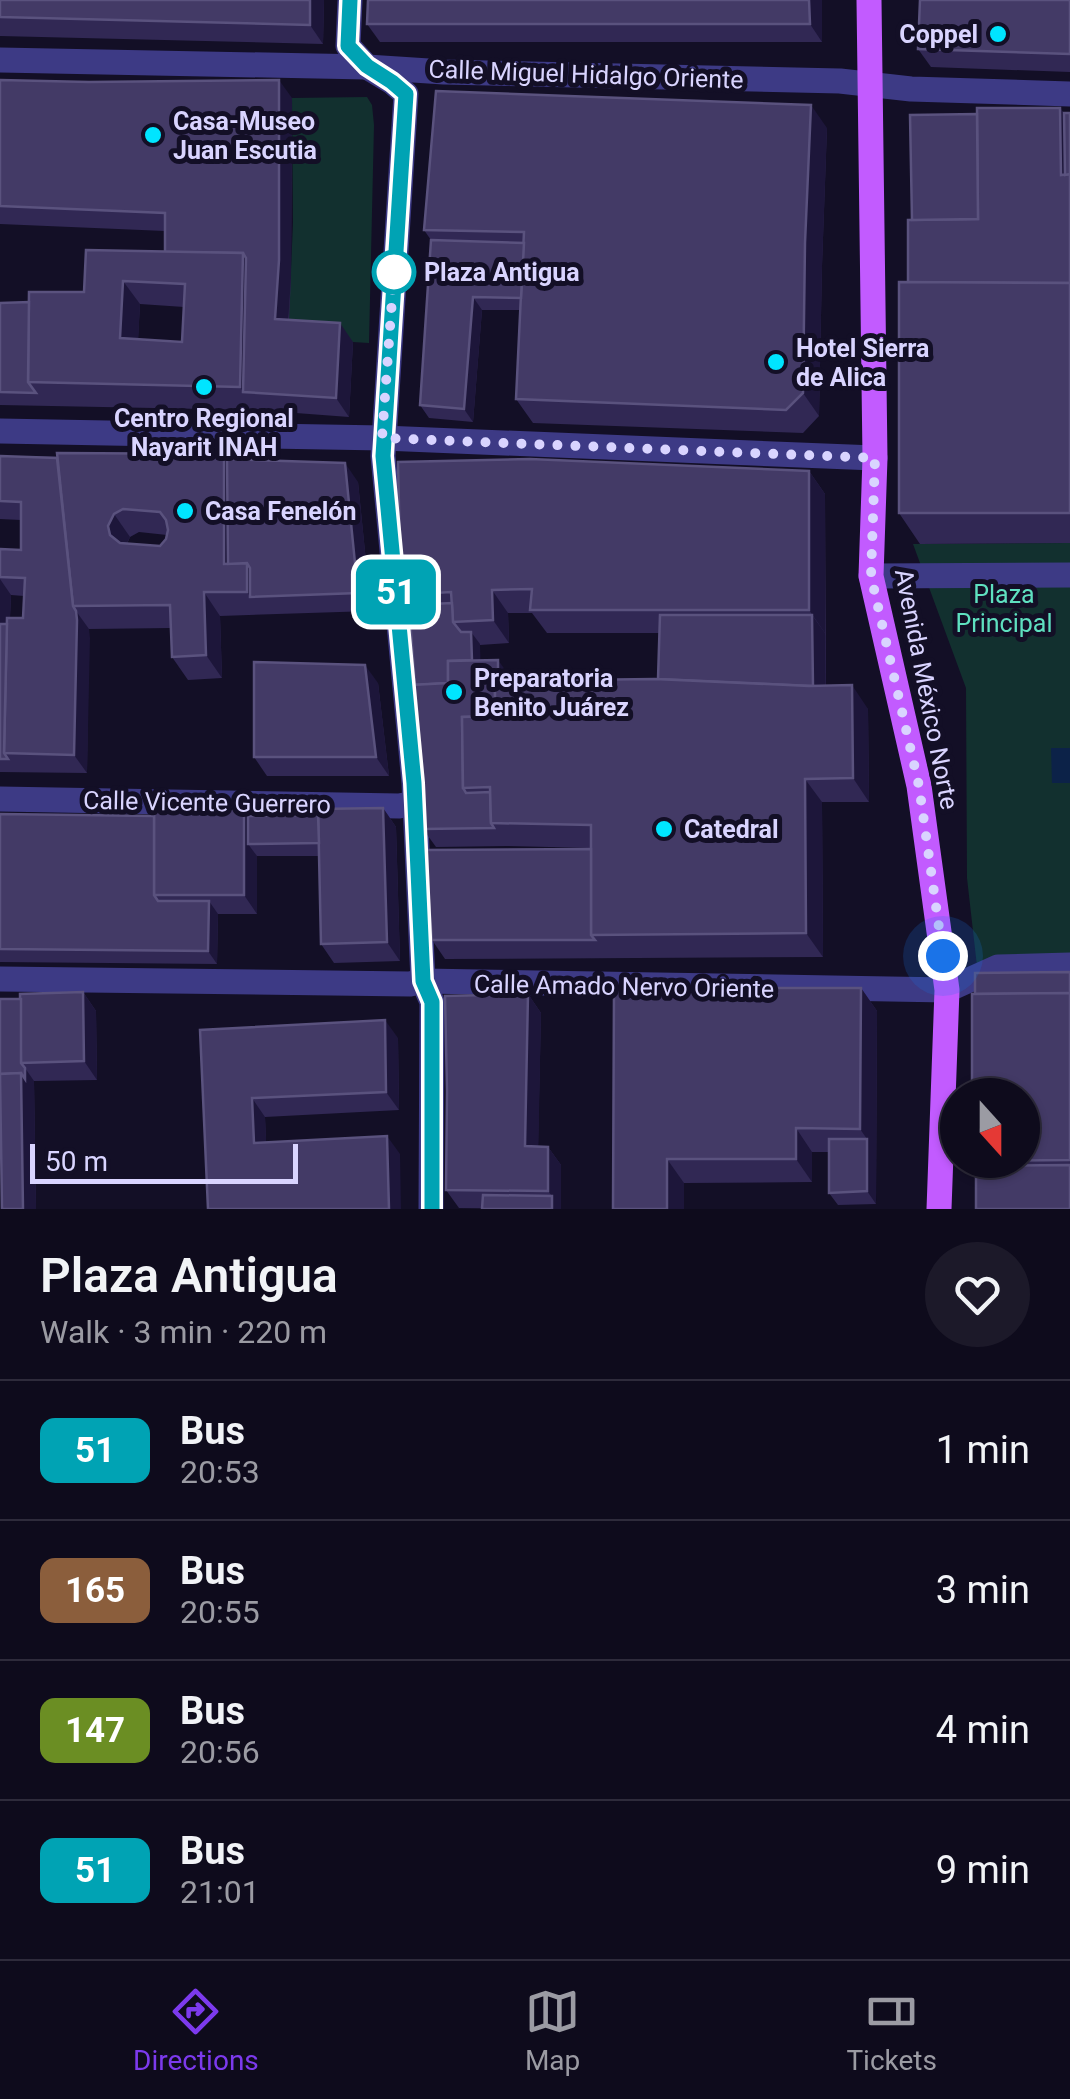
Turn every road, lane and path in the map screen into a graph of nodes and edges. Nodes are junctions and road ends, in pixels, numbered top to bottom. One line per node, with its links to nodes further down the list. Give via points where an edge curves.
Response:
1 (350, 0): 4 (street, via 348,46)
2 (869, 0): 5 (main road, Avenida México Norte)
3 (0, 60): 4 (street, Calle Miguel Hidalgo Oriente)
4 (367, 66): 5 (street, Calle Miguel Hidalgo Oriente); 8 (street, via 406,94)
5 (872, 83): 6 (street, Calle Miguel Hidalgo Oriente); 9 (main road, Avenida México Norte)
6 (1070, 94)
7 (0, 431): 8 (street)
8 (382, 438): 9 (street); 13 (street)
9 (875, 458): 11 (main road, Avenida México Norte)
10 (1070, 574): 11 (street)
11 (871, 576): 17 (main road, Avenida México Norte, via 919,786)
12 (0, 798): 13 (street, Calle Vicente Guerrero)
13 (414, 804): 16 (street)
14 (1070, 965): 17 (street, via 998,967)
15 (0, 980): 16 (street, Calle Amado Nervo Oriente)
16 (423, 981): 17 (street, Calle Amado Nervo Oriente); 18 (street, via 432,1002)
17 (948, 990): 19 (main road, Avenida México Norte)
18 (432, 1209)
19 (939, 1209)

